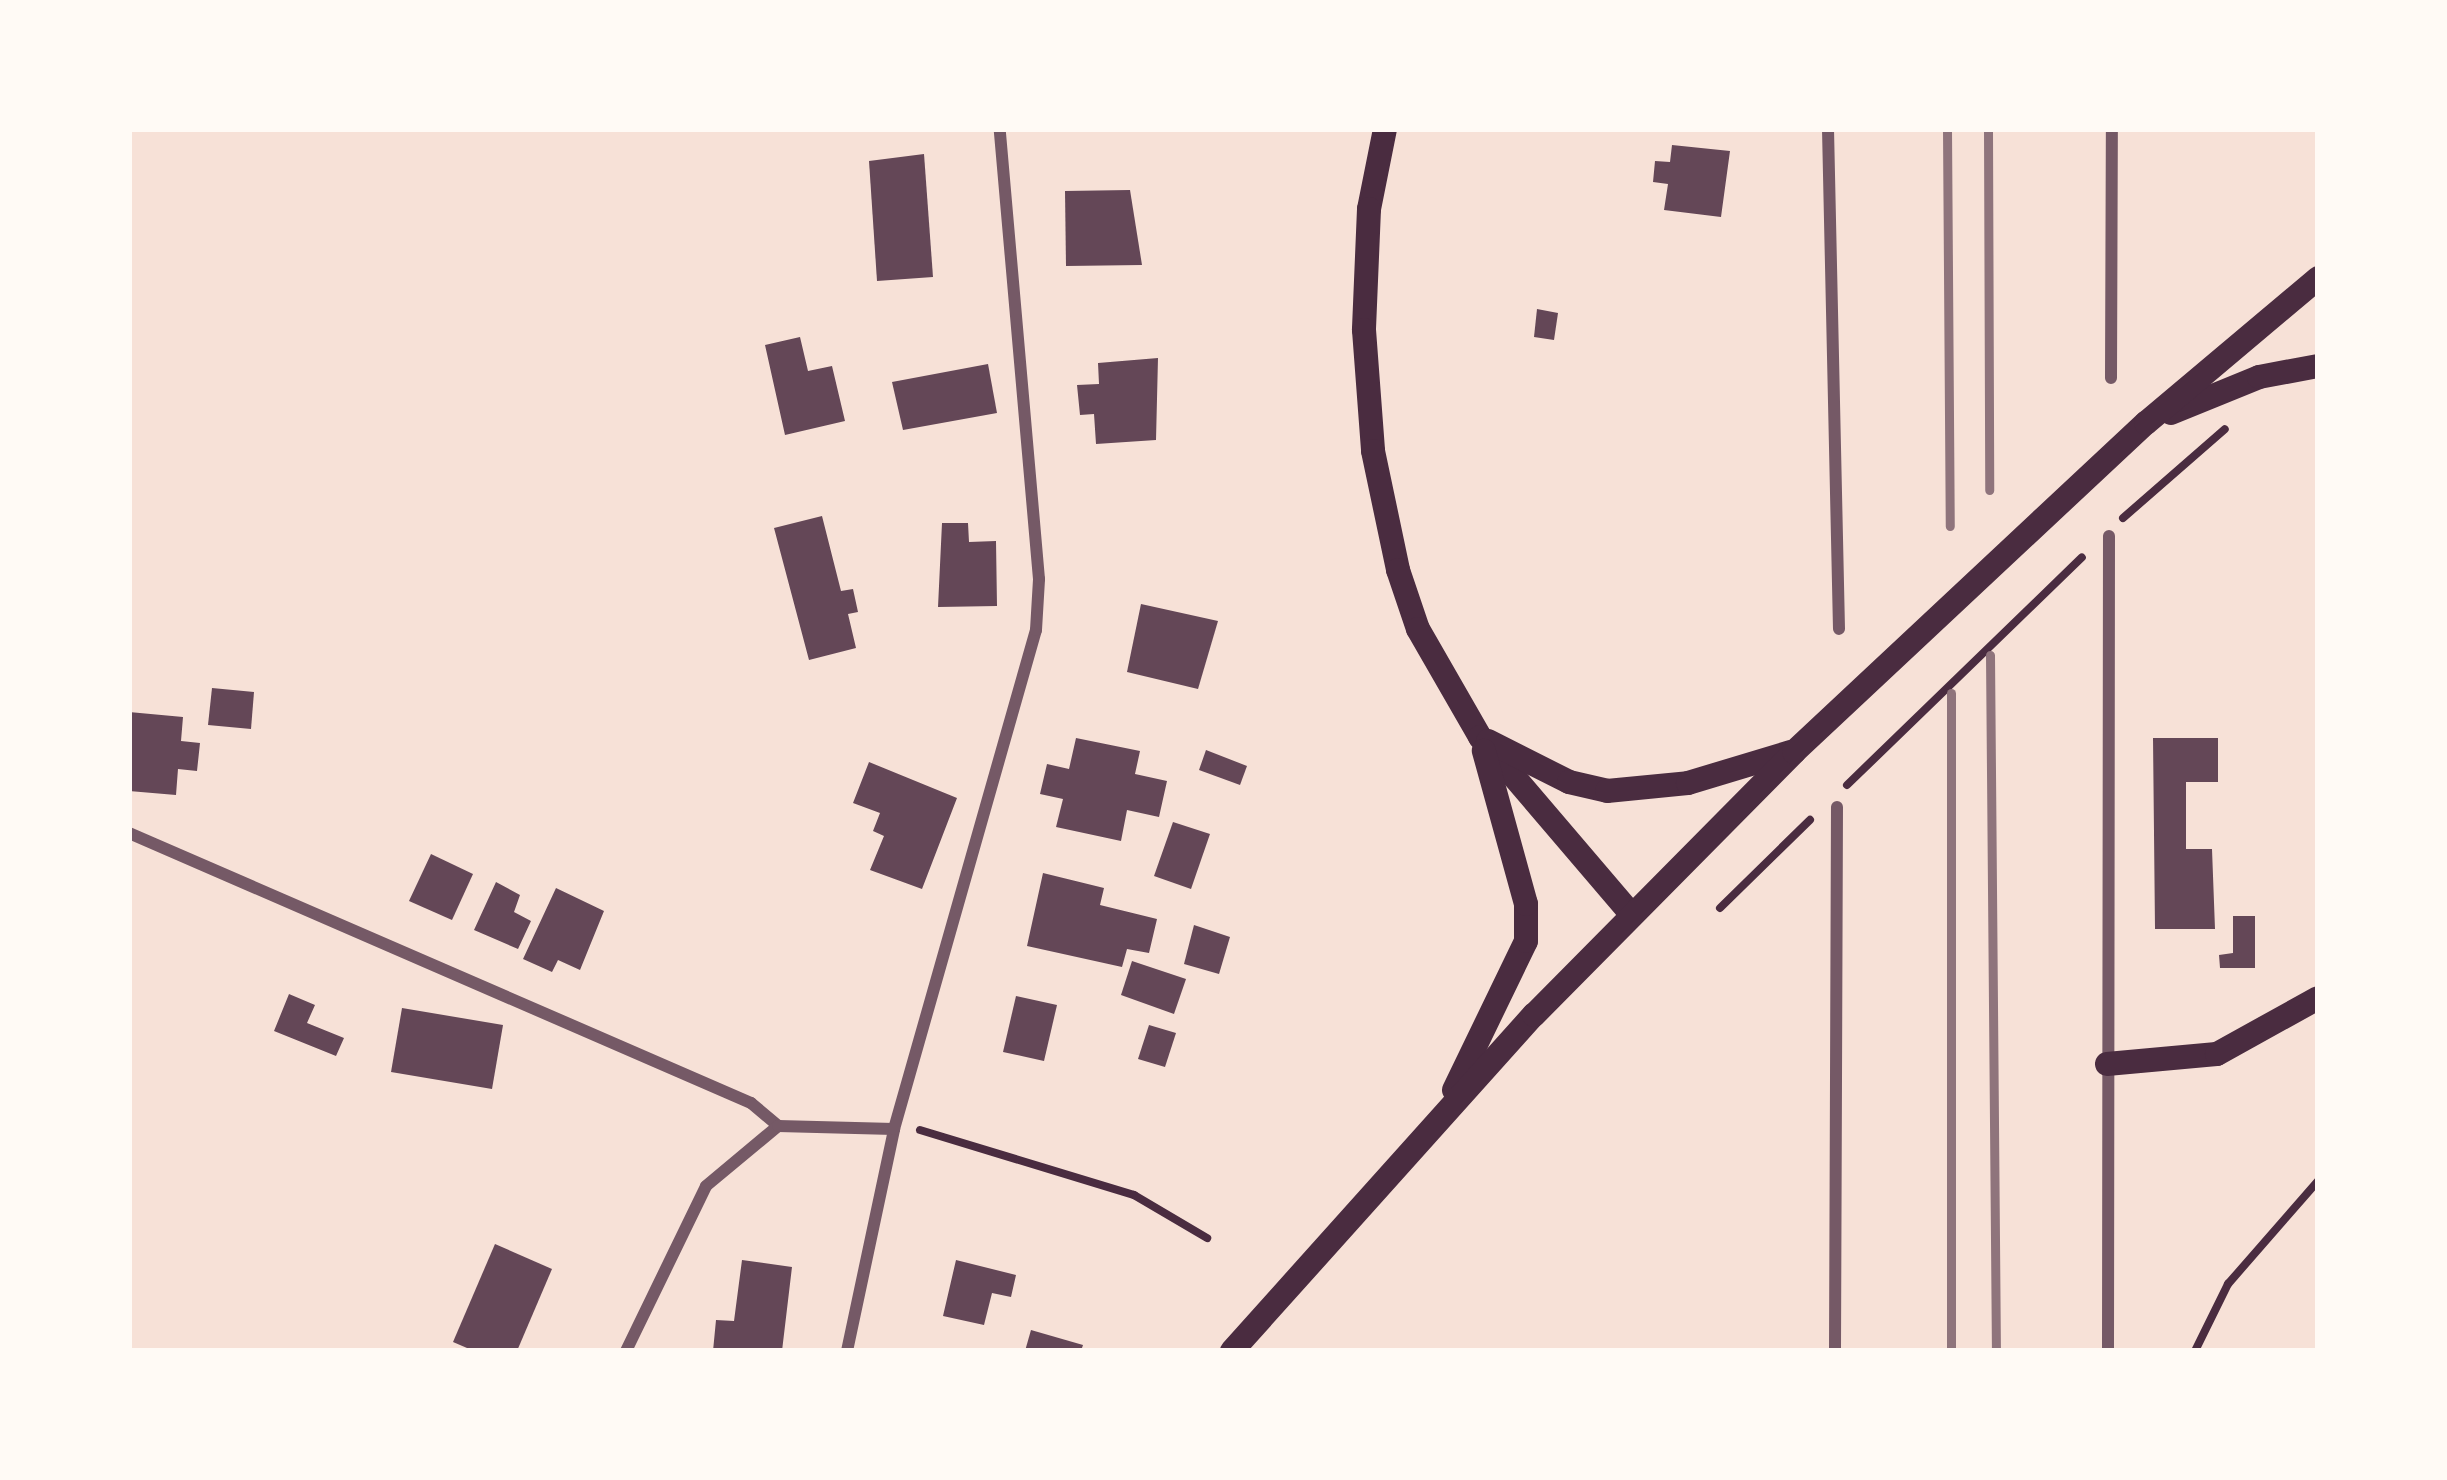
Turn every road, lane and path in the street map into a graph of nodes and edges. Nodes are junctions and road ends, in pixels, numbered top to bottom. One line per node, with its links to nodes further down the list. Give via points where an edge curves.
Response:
1 (1000, 129): 24 (street, via 1039,579 1036,630)
2 (1385, 129): 13 (main road, via 1364,270 1379,491 1418,629)
3 (1828, 129): 12 (street)
4 (2112, 129): 7 (street)
5 (2318, 278): 9 (main road)
6 (2318, 366): 9 (main road, via 2259,377)
7 (2110, 378)
8 (2245, 415): 10 (path)
9 (2146, 423): 14 (main road)
10 (2107, 535): 21 (street)
11 (2088, 551): 15 (path)
12 (1839, 628)
13 (1480, 737): 14 (main road, via 1569,782 1607,791 1688,783); 19 (main road); 22 (main road, via 1526,904 1526,941)
14 (1793, 752): 19 (main road)
15 (1841, 790)
16 (1831, 806): 18 (path); 30 (street)
17 (129, 833): 23 (street, via 751,1103)
18 (1720, 908)
19 (1631, 914): 22 (main road)
20 (2318, 998): 21 (main road, via 2217,1054)
21 (2107, 1064): 31 (street)
22 (1440, 1118): 29 (main road)
23 (778, 1126): 24 (street); 27 (street, via 706,1186)
24 (894, 1129): 26 (path, via 927,1130 1134,1195); 28 (street)
25 (2318, 1181): 32 (path, via 2228,1284)
26 (1207, 1238)
27 (626, 1351)
28 (847, 1351)
29 (1232, 1351)
30 (1835, 1351)
31 (2108, 1351)
32 (2194, 1351)

